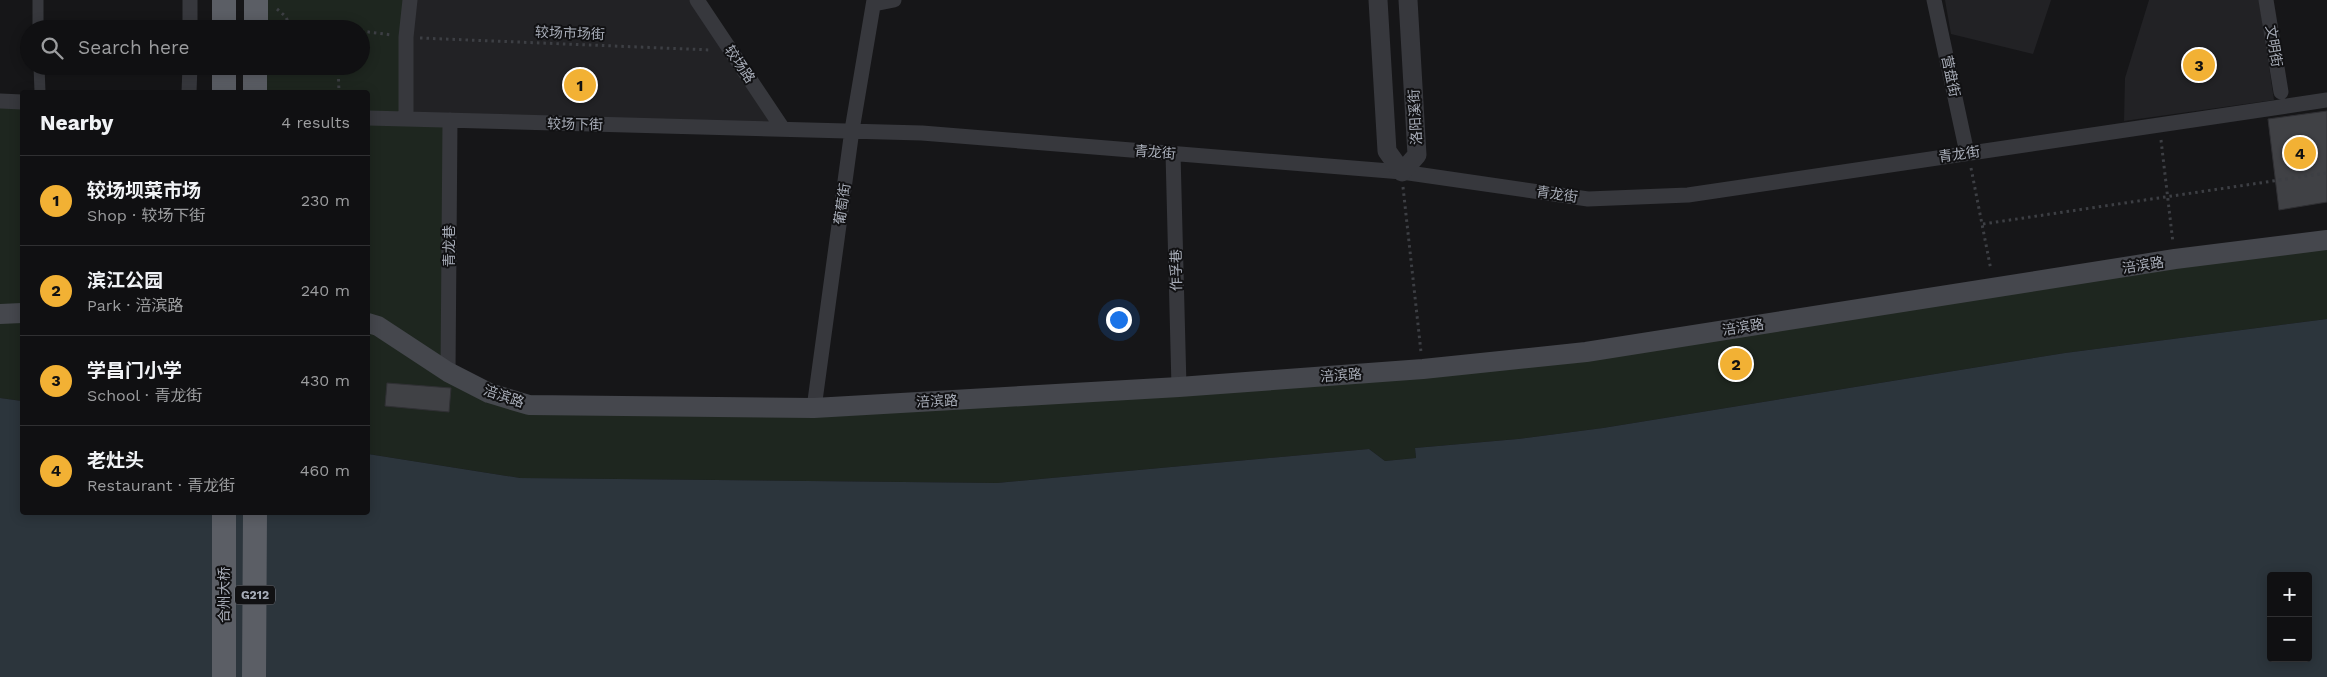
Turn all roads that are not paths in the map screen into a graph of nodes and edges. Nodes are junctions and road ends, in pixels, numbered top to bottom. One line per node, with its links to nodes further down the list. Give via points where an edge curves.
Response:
1 (38, 0): 13 (street)
2 (190, 0): 14 (street)
3 (224, 0): 15 (highway)
4 (410, 0): 30 (street, via 406,37)
5 (697, 0): 32 (street, 较场路)
6 (894, 0): 11 (street)
7 (1378, 0): 36 (street, 洛阳溪街, via 1387,151)
8 (1408, 0): 36 (street, 洛阳溪街, via 1417,155)
9 (1934, 0): 35 (street, 营盘街)
10 (2266, 0): 25 (street, 文明街)
11 (874, 2): 33 (street, 葡萄街)
12 (267, 5): 16 (highway)
13 (38, 20)
14 (190, 20)
15 (224, 20)
16 (260, 20)
17 (39, 75): 21 (street)
18 (190, 75): 22 (street)
19 (224, 75): 23 (highway)
20 (255, 75): 24 (highway)
21 (40, 90)
22 (189, 90)
23 (224, 90)
24 (255, 90)
25 (2281, 92)
26 (2327, 100): 35 (street, 青龙街)
27 (0, 101): 28 (street)
28 (20, 102)
29 (370, 118): 30 (street, 较场下街)
30 (406, 119): 31 (street, 较场下街)
31 (450, 120): 32 (street, 较场下街); 41 (street, 青龙巷)
32 (784, 129): 33 (street, 青龙街)
33 (852, 130): 34 (street, 青龙街); 43 (street, 葡萄街)
34 (1173, 153): 36 (street, 青龙街); 42 (street, 作孚巷)
35 (1967, 153): 36 (street, 青龙街, via 1688,195 1588,199)
36 (1402, 172)
37 (2327, 240): 42 (main road, 涪滨路, via 2175,259 1586,352 1423,369)
38 (20, 313): 39 (main road)
39 (0, 314)
40 (370, 324): 41 (main road, 涪滨路)
41 (448, 372): 43 (main road, 涪滨路, via 489,393 529,405)
42 (1179, 387): 43 (main road, 涪滨路)
43 (814, 408)
44 (224, 515): 46 (highway, 合州大桥 / G212)
45 (255, 515): 47 (highway, G212)
46 (224, 677)
47 (254, 677)

